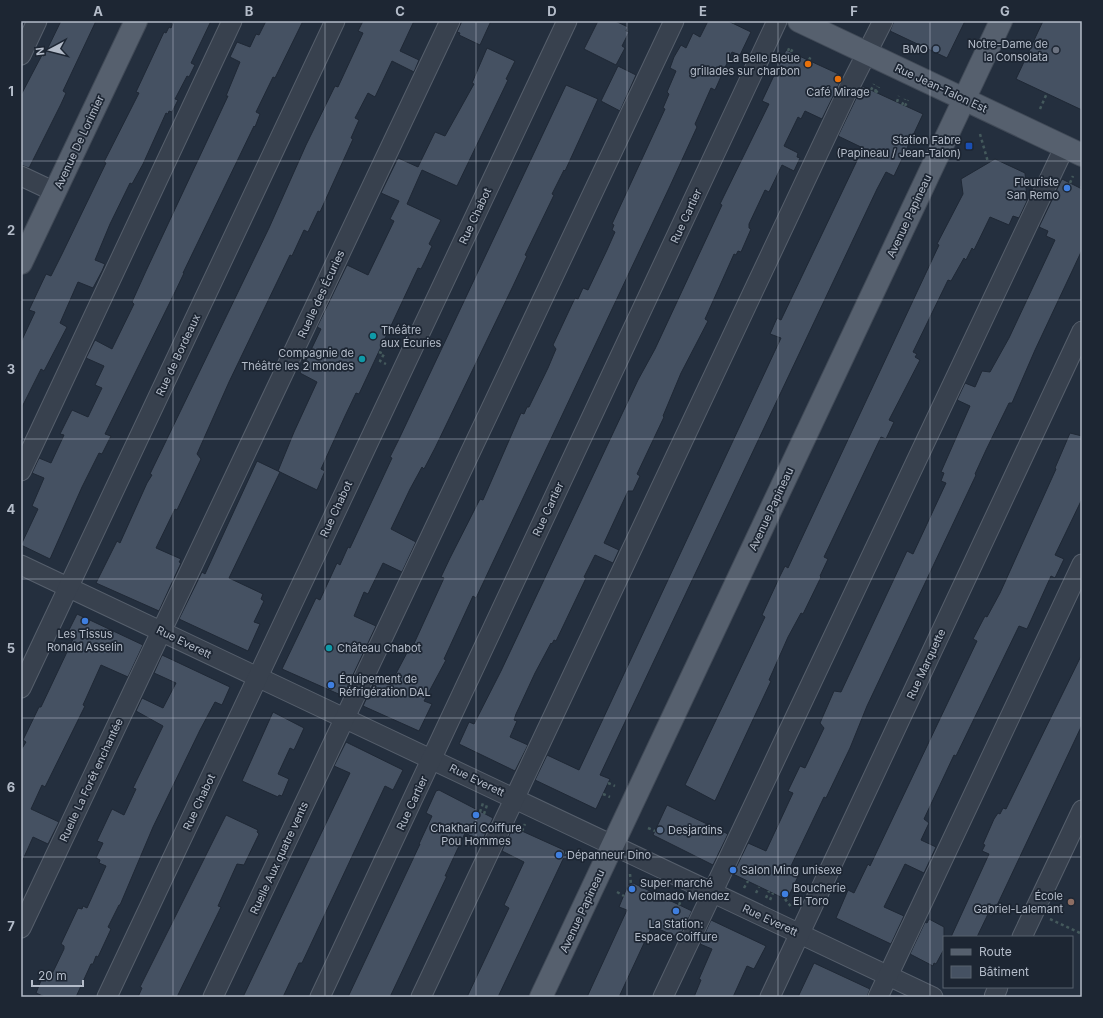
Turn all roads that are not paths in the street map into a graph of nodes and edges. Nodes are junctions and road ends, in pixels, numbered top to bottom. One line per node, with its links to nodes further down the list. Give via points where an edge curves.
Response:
1 (37, 21): 13 (street)
2 (136, 21): 17 (main road, Avenue De Lorimier)
3 (232, 21): 20 (street)
4 (335, 21): 23 (street, Rue de Bordeaux)
5 (450, 21): 24 (street, Ruelle des Écuries)
6 (567, 21): 25 (street, Rue Chabot)
7 (777, 21): 28 (street, Rue Cartier)
8 (799, 21): 12 (main road, Rue Jean-Talon Est)
9 (883, 21): 12 (street)
10 (1001, 21): 14 (main road, Avenue Papineau)
11 (671, 22): 27 (street, Ruelle Aux quatre vents)
12 (866, 53): 14 (main road, Rue Jean-Talon Est); 29 (street)
13 (21, 56)
14 (964, 99): 15 (main road, Rue Jean-Talon Est); 31 (main road, Avenue Papineau)
15 (1073, 151): 32 (street)
16 (21, 176): 17 (street)
17 (55, 192): 18 (main road, Avenue De Lorimier)
18 (21, 263)
19 (1082, 331): 34 (street, Rue Marquette)
20 (21, 471)
21 (1082, 564): 36 (street)
22 (21, 565): 23 (street, Rue Everett)
23 (69, 587): 24 (street, Rue Everett); 26 (street, Rue de Bordeaux)
24 (162, 631): 25 (street, Rue Everett); 33 (street, Ruelle La Forêt enchantée)
25 (258, 677): 27 (street, Rue Everett); 37 (street, Rue Chabot)
26 (21, 688)
27 (344, 718): 28 (street, Rue Everett); 38 (street, Ruelle Aux quatre vents)
28 (432, 759): 29 (street, Rue Everett); 39 (street, Rue Cartier)
29 (514, 798): 31 (street, Rue Everett); 40 (street)
30 (1082, 810): 35 (street)
31 (613, 845): 32 (street, Rue Everett); 41 (main road, Avenue Papineau)
32 (712, 893): 34 (street, Rue Everett); 42 (street)
33 (21, 928)
34 (800, 934): 36 (street, Rue Everett); 43 (street, Rue Marquette)
35 (1022, 936)
36 (888, 976): 44 (street); 45 (street, Rue Everett)
37 (107, 997)
38 (213, 997)
39 (320, 997)
40 (421, 997)
41 (541, 997)
42 (663, 997)
43 (770, 997)
44 (878, 997)
45 (933, 997)

